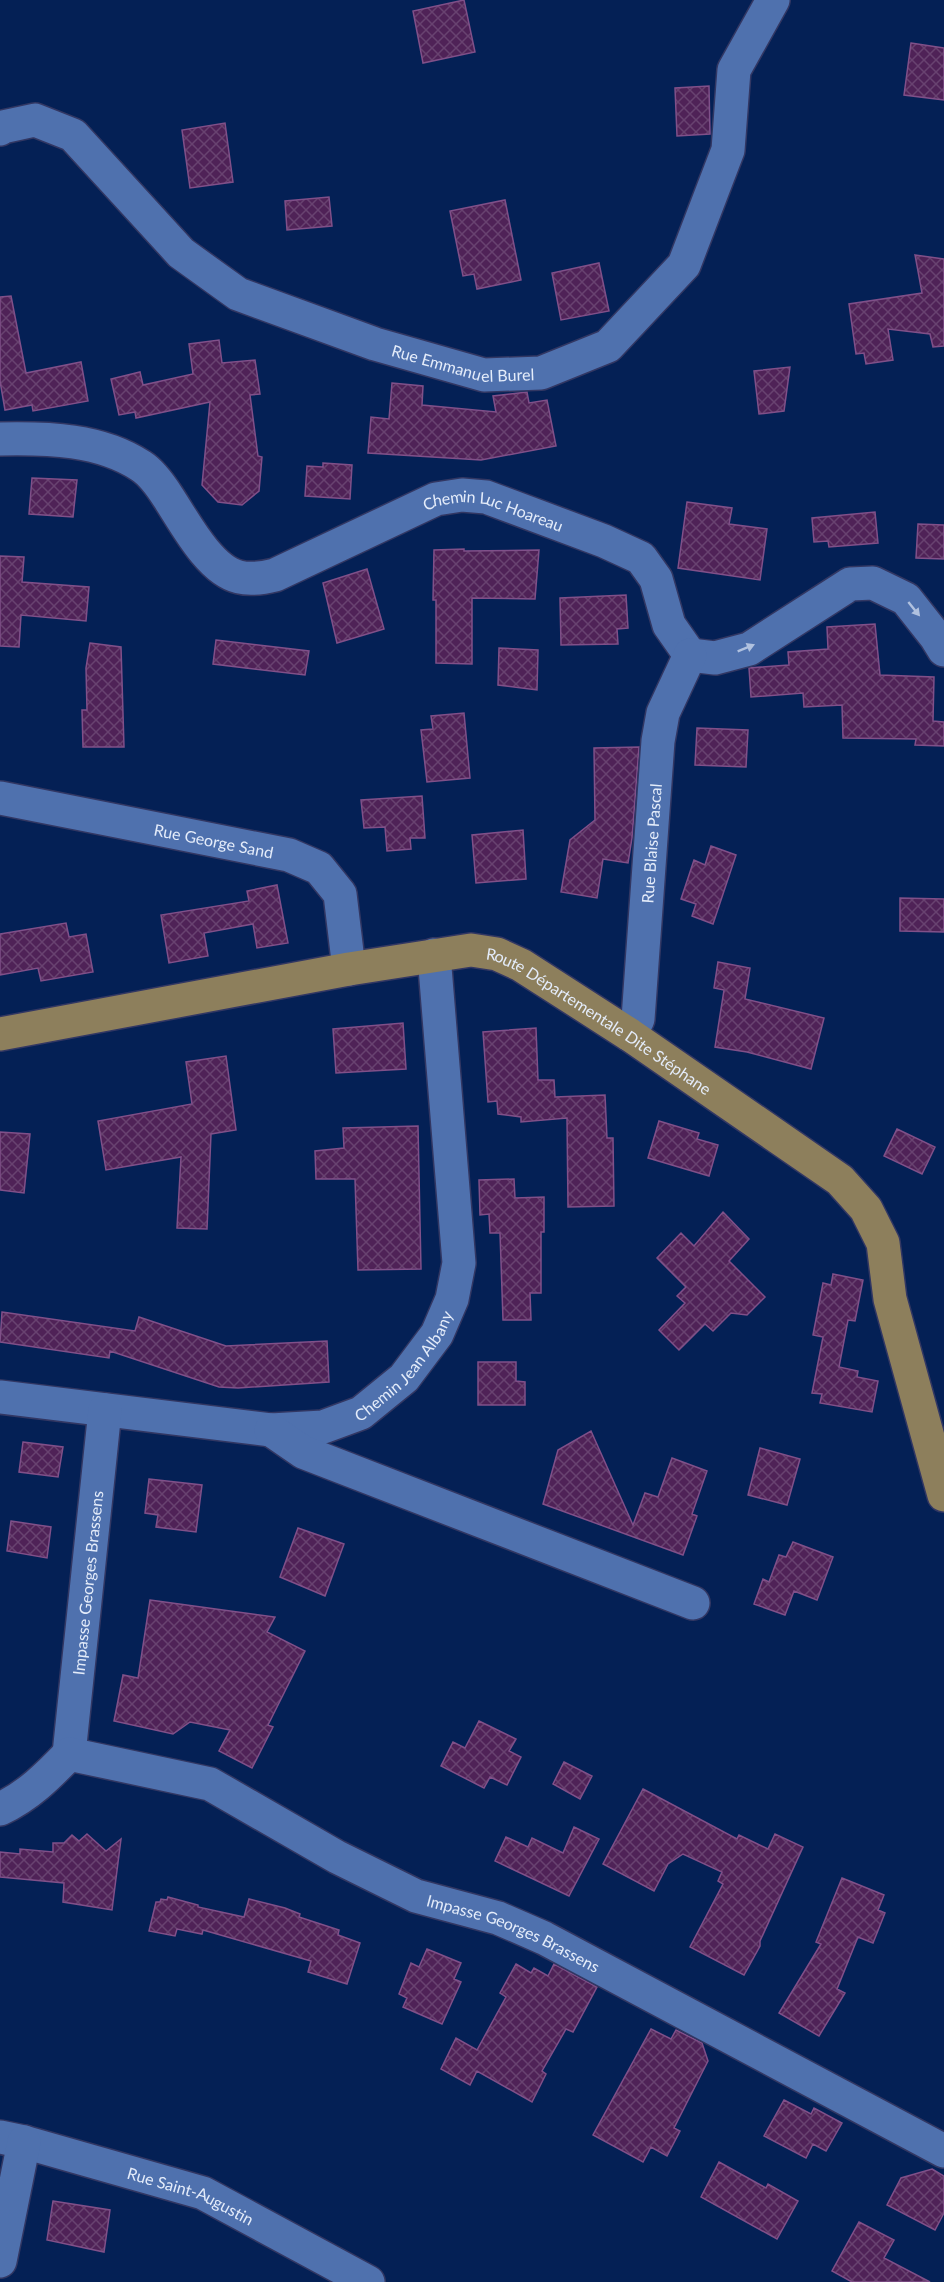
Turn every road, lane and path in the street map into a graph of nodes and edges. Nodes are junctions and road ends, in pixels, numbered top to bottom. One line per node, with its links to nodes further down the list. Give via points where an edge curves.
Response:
1 (773, 0): 2 (street, Rue Emmanuel Burel, via 734,70 728,150 684,265 608,346 542,373 484,375 375,344 238,294 181,253 73,135 35,120)
2 (0, 129)
3 (0, 439): 5 (street, Chemin Luc Hoareau, via 77,442 121,454 144,467 203,549 220,568 238,577 258,579 275,575 436,499 486,497 641,558 656,579 669,625)
4 (944, 650): 5 (street, one-way to 4, via 715,657 749,649 850,584 873,583 906,599)
5 (690, 655): 10 (street, Rue Blaise Pascal, via 663,713 658,741 638,1019)
6 (0, 798): 8 (street, Rue George Sand, via 289,855 320,868 340,894)
7 (434, 955): 8 (main road, Route Départementale Dite Stéphane); 10 (main road, Route Départementale Dite Stéphane, via 471,950 497,954 521,965); 13 (street, Chemin Jean Albany, via 459,1263 452,1299 437,1334 404,1378 361,1413 323,1427)
8 (349, 969): 9 (main road, Route Départementale Dite Stéphane)
9 (0, 1034)
10 (630, 1035): 14 (main road, Route Départementale Dite Stéphane, via 840,1180 866,1209 883,1243 890,1299)
11 (0, 1397): 12 (street, Chemin Jean Albany)
12 (105, 1410): 13 (street, Chemin Jean Albany); 16 (street, Impasse Georges Brassens)
13 (271, 1430): 15 (street, via 303,1452)
14 (944, 1495)
15 (693, 1603)
16 (69, 1754): 17 (street, via 18,1801); 19 (street, Impasse Georges Brassens, via 210,1784 337,1857 416,1896 498,1918 544,1938)
17 (0, 1809)
18 (12, 2139): 20 (street); 21 (street, Rue Saint-Augustin, via 203,2193)
19 (944, 2151)
20 (0, 2261)
21 (368, 2282)

